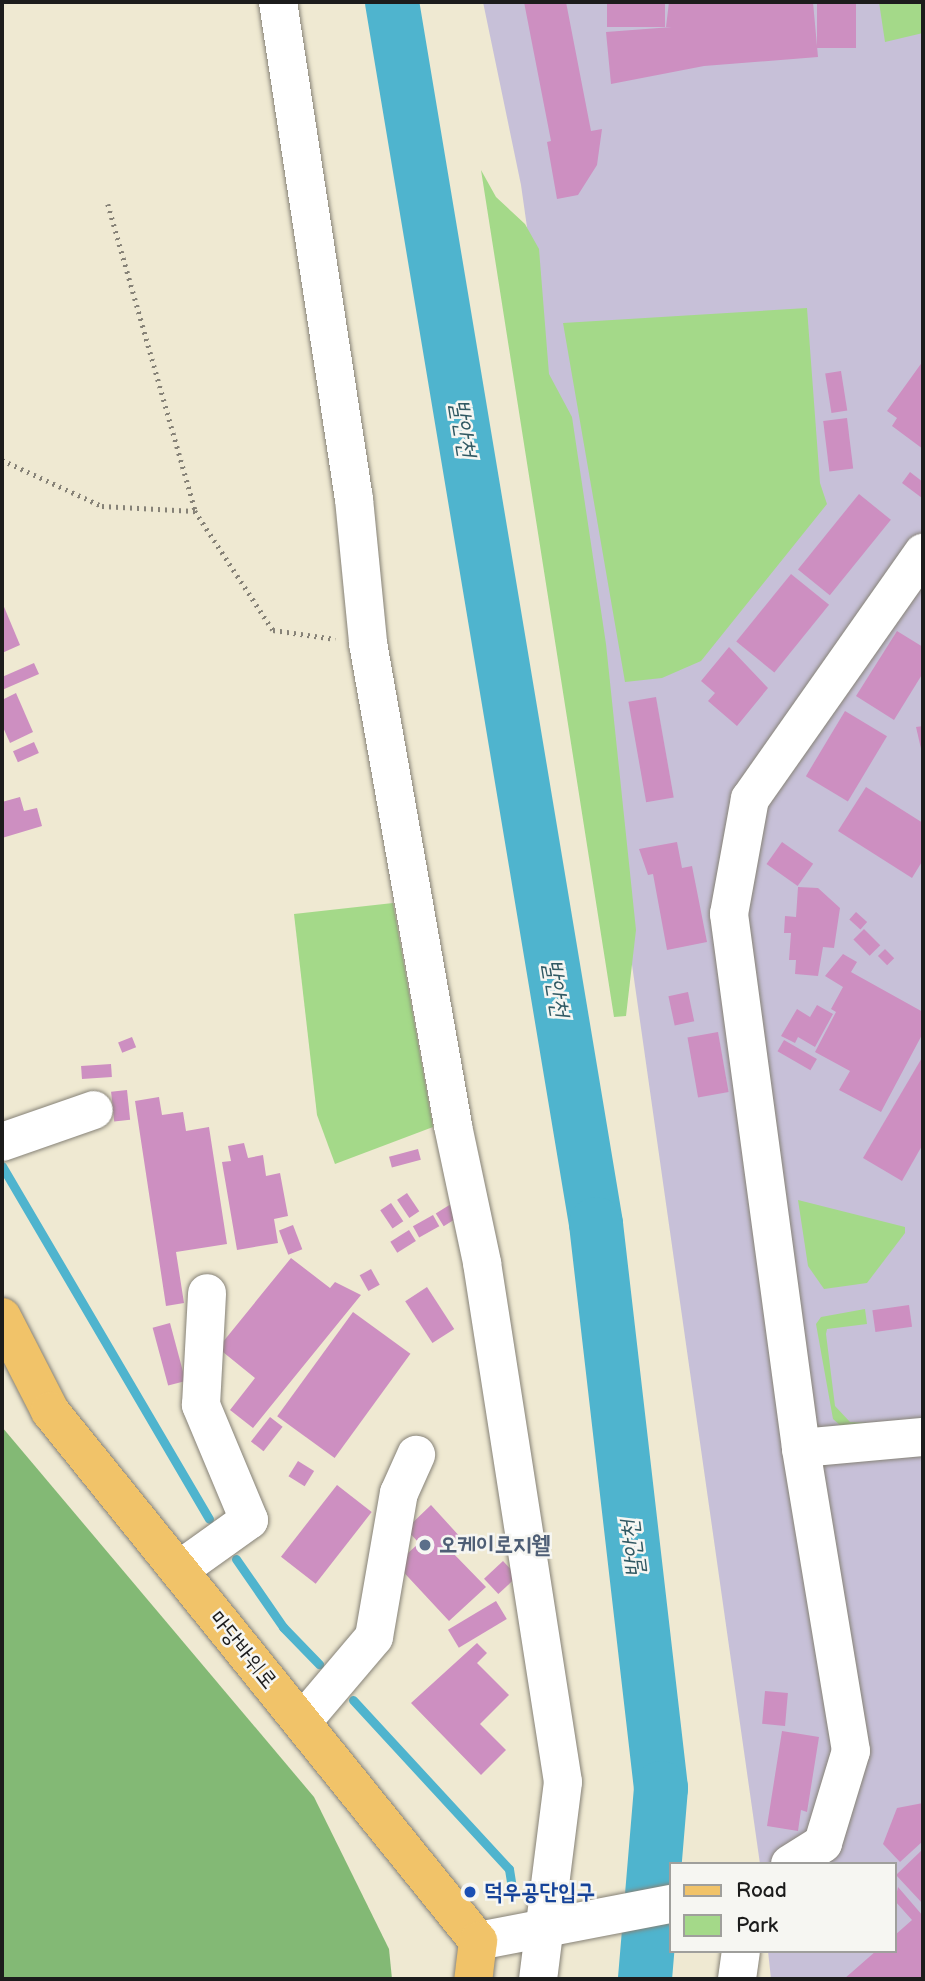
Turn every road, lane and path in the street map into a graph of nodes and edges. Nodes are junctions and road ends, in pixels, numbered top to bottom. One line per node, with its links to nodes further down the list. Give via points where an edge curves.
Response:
1 (278, 2): 6 (street, via 354,499)
2 (108, 204): 4 (path)
3 (2, 460): 4 (path, via 102,506)
4 (195, 511): 6 (path, via 274,630)
5 (923, 553): 12 (street, via 750,799 729,914)
6 (368, 643): 18 (street, via 453,1126 482,1263 563,1782)
7 (94, 1110): 8 (street)
8 (2, 1142)
9 (206, 1293): 14 (street, via 201,1405 249,1520)
10 (2, 1317): 14 (main road, 마당바위로, via 50,1411)
11 (923, 1437): 12 (street)
12 (801, 1448): 16 (street, via 851,1751 822,1843)
13 (416, 1455): 15 (street, via 398,1493 374,1637)
14 (179, 1570): 15 (main road, 마당바위로)
15 (302, 1722): 19 (main road, 마당바위로)
16 (793, 1862)
17 (670, 1904): 18 (street)
18 (544, 1926): 19 (street); 22 (street)
19 (478, 1941): 21 (main road)
20 (741, 1953): 23 (street)
21 (473, 1979)
22 (538, 1979)
23 (737, 1979)

